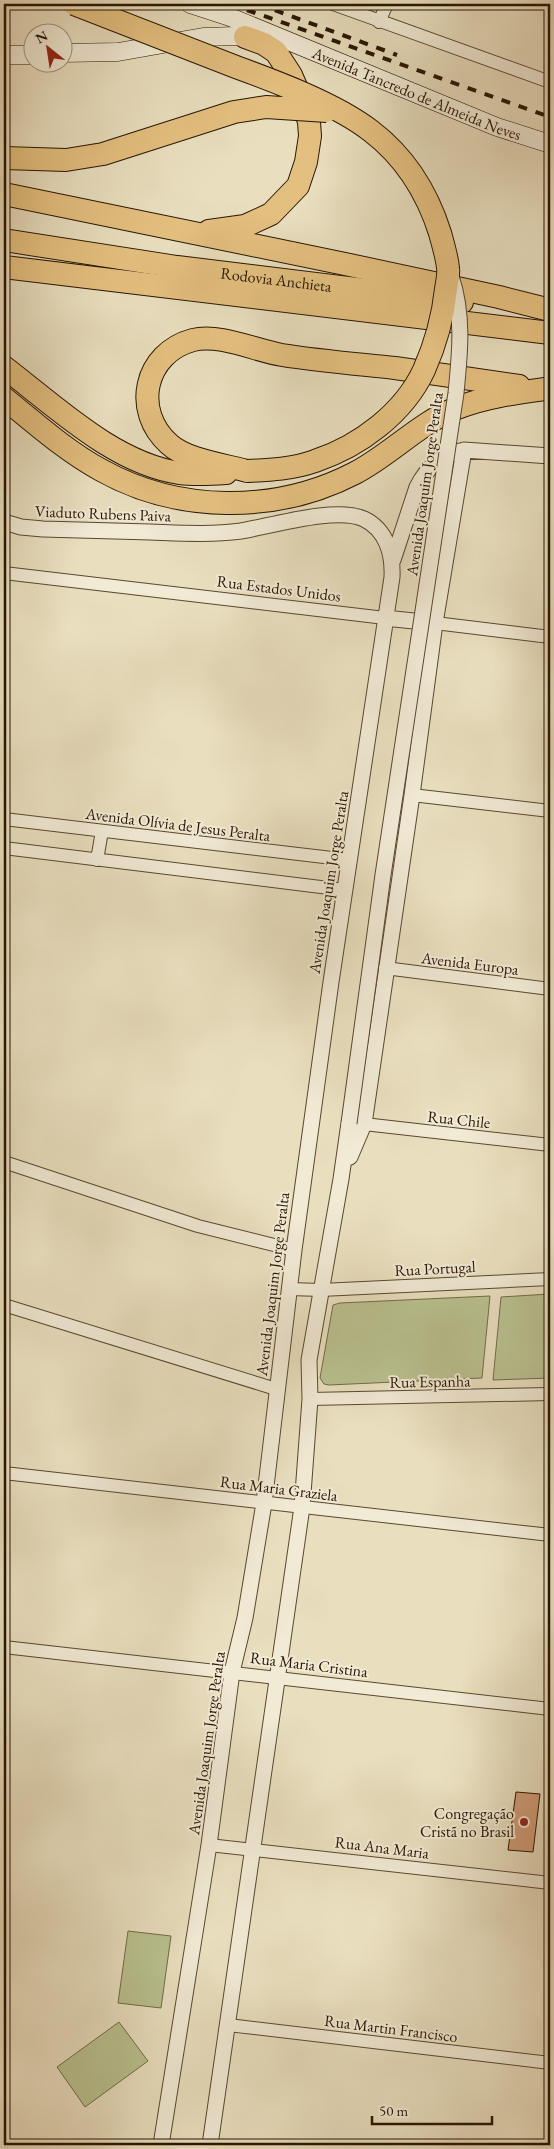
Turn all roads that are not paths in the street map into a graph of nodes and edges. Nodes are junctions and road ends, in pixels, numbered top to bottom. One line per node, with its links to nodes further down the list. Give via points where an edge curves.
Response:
1 (74, 4): 12 (highway, bridge, via 281,84)
2 (190, 4): 7 (main road, Avenida Tancredo de Almeida Neves, via 230,17)
3 (332, 4): 5 (street)
4 (387, 4): 5 (street)
5 (379, 22): 11 (street)
6 (246, 37): 7 (highway); 8 (main road, via 203,37 118,52)
7 (280, 46): 13 (main road, Avenida Tancredo de Almeida Neves); 16 (highway, via 309,122 306,162 298,186 271,214 245,226)
8 (72, 54)
9 (22, 55): 10 (main road)
10 (4, 56)
11 (550, 82)
12 (340, 112): 14 (highway, bridge, via 266,106 234,112 103,154 66,160); 19 (highway, bridge, via 370,130 396,152 416,179 432,209)
13 (550, 144)
14 (4, 158)
15 (4, 194): 16 (highway)
16 (189, 233): 20 (highway, via 499,297)
17 (4, 240): 20 (highway, Rodovia Anchieta, via 177,267)
18 (4, 267): 21 (highway, Rodovia Anchieta)
19 (448, 269): 26 (highway, bridge, via 444,312 435,345 421,376 400,405 376,429 346,448 314,462); 44 (street, Avenida Joaquim Jorge Peralta, bridge, via 456,292 461,338 456,393 383,875)
20 (550, 312)
21 (550, 334)
22 (4, 367): 26 (highway, via 82,427 134,458 180,473)
23 (4, 398): 26 (highway, via 76,455 127,483 184,499 242,503 290,496 328,485 380,458 456,408 484,399 545,389 281,354 216,340 193,340 161,360 152,373 147,386 150,419 170,446 187,455)
24 (464, 450): 25 (street); 29 (street, via 441,459 422,476); 32 (street, Avenida Joaquim Jorge Peralta)
25 (550, 456)
26 (247, 471)
27 (4, 522): 28 (street, Viaduto Rubens Paiva, via 43,529 203,534)
28 (280, 523): 29 (street, Avenida Joaquim Jorge Peralta, via 344,514 364,519 387,543)
29 (393, 560): 31 (street, Avenida Joaquim Jorge Peralta)
30 (4, 573): 31 (street, Rua Estados Unidos)
31 (385, 618): 32 (street, Rua Estados Unidos); 40 (street, Avenida Joaquim Jorge Peralta)
32 (434, 623): 33 (street, Rua Estados Unidos); 34 (street, Avenida Joaquim Jorge Peralta)
33 (550, 637)
34 (412, 795): 35 (street); 42 (street, Avenida Joaquim Jorge Peralta)
35 (550, 811)
36 (4, 819): 37 (street, Avenida Olívia de Jesus Peralta)
37 (102, 831): 39 (street); 40 (street, Avenida Olívia de Jesus Peralta)
38 (4, 848): 39 (street)
39 (97, 860): 41 (street)
40 (349, 860): 41 (street, Avenida Joaquim Jorge Peralta)
41 (345, 890): 47 (street, Avenida Joaquim Jorge Peralta)
42 (385, 968): 43 (street, Avenida Europa); 44 (street, Avenida Joaquim Jorge Peralta)
43 (550, 989)
44 (356, 1123): 45 (street, Rua Chile); 50 (street, Avenida Joaquim Jorge Peralta, via 341,1179)
45 (550, 1145)
46 (4, 1162): 47 (street, via 198,1226)
47 (294, 1250): 49 (street, Avenida Joaquim Jorge Peralta)
48 (550, 1279): 50 (street, Rua Portugal)
49 (289, 1289): 50 (street, Rua Portugal); 52 (street, Avenida Joaquim Jorge Peralta)
50 (321, 1290): 54 (street, Avenida Joaquim Jorge Peralta, via 309,1360)
51 (4, 1305): 52 (street)
52 (276, 1390): 56 (street, Avenida Joaquim Jorge Peralta)
53 (550, 1394): 54 (street, Rua Espanha)
54 (310, 1399): 57 (street, Avenida Joaquim Jorge Peralta)
55 (4, 1473): 56 (street, Rua Maria Graziela)
56 (264, 1503): 57 (street, Rua Maria Graziela); 60 (street, Avenida Joaquim Jorge Peralta, via 246,1618)
57 (302, 1507): 58 (street, Rua Maria Graziela); 61 (street, Avenida Joaquim Jorge Peralta)
58 (550, 1536)
59 (4, 1646): 60 (street, Rua Maria Cristina)
60 (232, 1672): 61 (street, Rua Maria Cristina); 63 (street, Avenida Joaquim Jorge Peralta)
61 (278, 1677): 62 (street, Rua Maria Cristina); 64 (street, Avenida Joaquim Jorge Peralta)
62 (550, 1709)
63 (209, 1845): 64 (street, Rua Ana Maria); 68 (street, Avenida Joaquim Jorge Peralta)
64 (253, 1849): 65 (street, Rua Ana Maria); 66 (street, Avenida Joaquim Jorge Peralta)
65 (550, 1884)
66 (228, 2025): 67 (street, Rua Martin Francisco); 69 (street, Avenida Joaquim Jorge Peralta)
67 (550, 2063)
68 (161, 2145)
69 (210, 2145)

